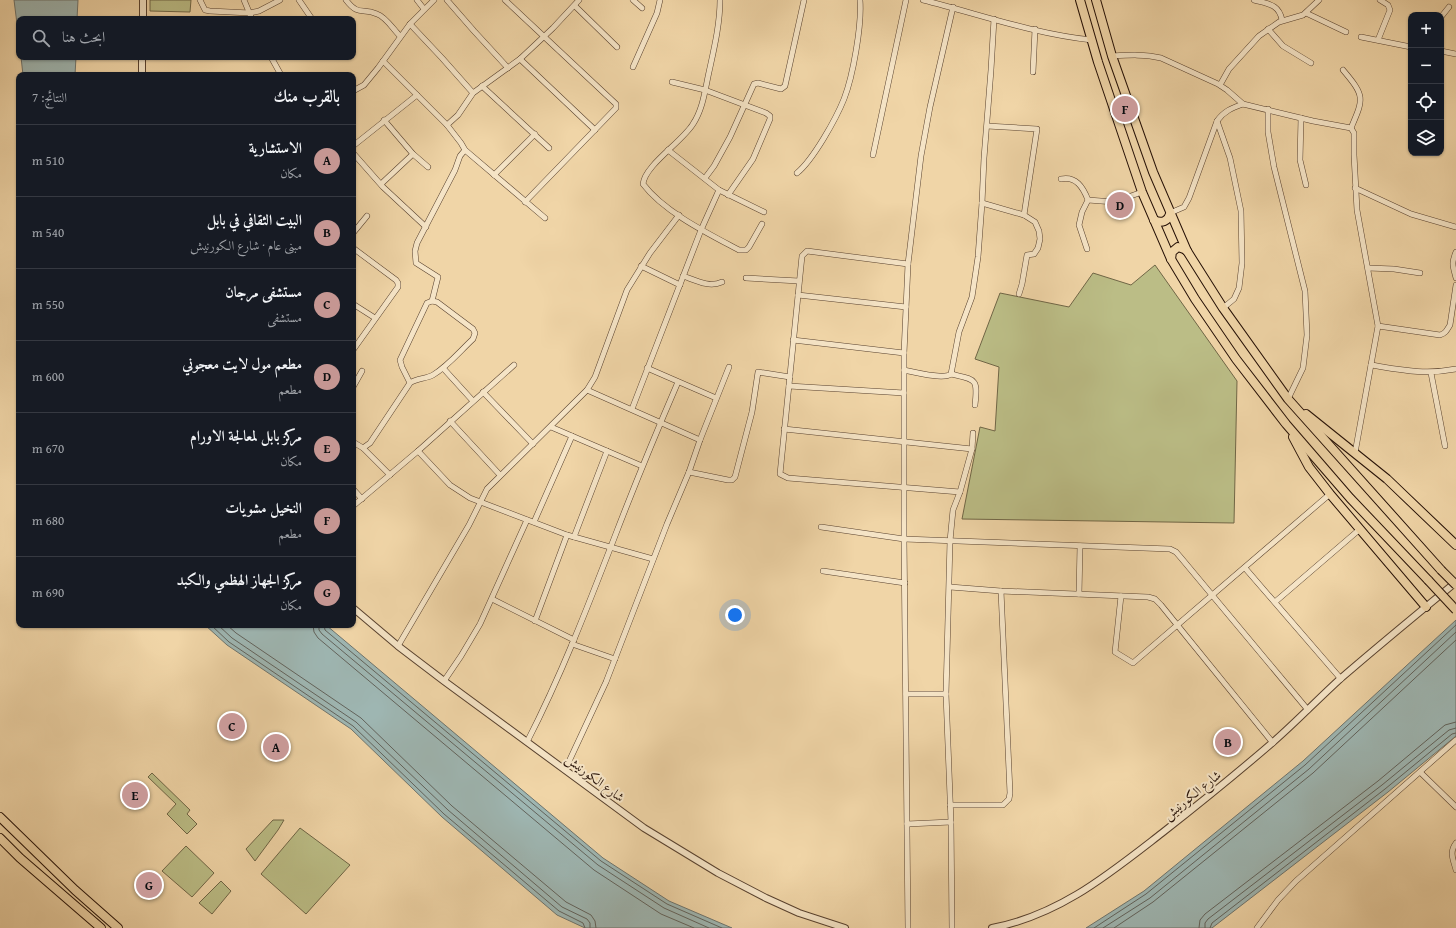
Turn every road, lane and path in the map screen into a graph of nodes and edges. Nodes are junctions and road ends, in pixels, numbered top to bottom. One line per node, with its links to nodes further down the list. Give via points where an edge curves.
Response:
1 (143, 0): 34 (street)
2 (200, 0): 31 (street, via 205,10 210,12)
3 (244, 0): 31 (street)
4 (280, 0): 31 (street)
5 (299, 0): 36 (street)
6 (346, 0): 43 (street, via 352,8 377,14)
7 (417, 0): 30 (street)
8 (434, 0): 30 (street)
9 (447, 0): 59 (street)
10 (505, 0): 25 (street)
11 (514, 0): 25 (street)
12 (580, 0): 26 (street)
13 (633, 0): 29 (street)
14 (660, 0): 58 (street, via 657,14)
15 (720, 0): 68 (street, via 718,27)
16 (804, 0): 72 (street, via 785,86 780,89 754,84)
17 (860, 0): 90 (street, via 854,55 844,100 810,160)
18 (906, 0): 88 (street)
19 (923, 0): 27 (street)
20 (1080, 0): 46 (main road)
21 (1096, 0): 52 (main road)
22 (1254, 0): 38 (street, via 1277,8)
23 (1319, 0): 32 (street)
24 (1380, 0): 47 (street, via 1388,5 1390,10)
25 (510, 5): 45 (street)
26 (575, 6): 45 (street); 49 (street)
27 (953, 7): 37 (street); 120 (street, via 930,107)
28 (1449, 7): 33 (street)
29 (642, 8)
30 (424, 9): 39 (street)
31 (250, 13): 35 (street)
32 (1306, 13): 38 (street); 42 (street)
33 (1444, 13)
34 (142, 16)
35 (251, 16)
36 (310, 16)
37 (994, 19): 40 (street); 78 (street)
38 (1282, 20): 41 (street)
39 (410, 24): 43 (street); 69 (street)
40 (1035, 29): 46 (street, via 1070,38); 63 (street)
41 (1268, 29): 57 (street, via 1283,46); 65 (street, via 1258,36 1229,69)
42 (1346, 32)
43 (400, 36): 56 (street)
44 (1361, 36): 47 (street)
45 (544, 37): 53 (street); 80 (street, via 616,104 616,108)
46 (1092, 40): 98 (main road)
47 (1378, 40): 48 (street)
48 (1408, 46)
49 (618, 47)
50 (1444, 52): 51 (street)
51 (1456, 54)
52 (1112, 56): 65 (street, via 1151,55); 104 (main road)
53 (520, 59): 59 (street); 80 (street)
54 (142, 60): 61 (street)
55 (273, 60): 62 (street)
56 (383, 61): 67 (street, via 364,85); 70 (street)
57 (1311, 64)
58 (633, 67)
59 (508, 68): 66 (street)
60 (1343, 70): 79 (street, via 1356,86 1360,96 1360,106)
61 (142, 72)
62 (279, 72)
63 (1033, 72)
64 (672, 82): 68 (street)
65 (1220, 85): 71 (street)
66 (482, 86): 69 (street); 81 (street)
67 (356, 89)
68 (705, 90): 72 (street); 85 (street, via 699,114 693,124)
69 (473, 93): 77 (street, via 458,115)
70 (417, 95): 75 (street); 77 (street)
71 (1243, 104): 73 (street); 76 (street, via 1223,113)
72 (744, 105): 92 (street, via 714,166); 99 (street, via 766,113 770,119 753,159)
73 (1268, 109): 74 (street); 162 (street, via 1268,132 1274,167 1305,291 1307,335 1302,368)
74 (1301, 118): 79 (street); 95 (street, via 1300,160)
75 (384, 120): 82 (street); 86 (street)
76 (1217, 121): 104 (street, via 1189,198 1184,206); 136 (street, via 1230,158 1241,211 1242,263 1239,288 1234,299)
77 (447, 125): 84 (street)
78 (987, 126): 102 (street); 106 (street, via 1037,129)
79 (1351, 128): 96 (street, via 1354,133)
80 (595, 130): 101 (street)
81 (534, 134): 83 (street); 91 (street)
82 (356, 143)
83 (550, 148)
84 (465, 150): 91 (street); 111 (street)
85 (668, 150): 92 (street); 105 (street, via 644,178 644,184 649,192)
86 (413, 154): 89 (street); 94 (street)
87 (356, 156): 94 (street)
88 (873, 156)
89 (428, 167)
90 (796, 173)
91 (494, 176): 101 (street)
92 (705, 178): 97 (street)
93 (1061, 178): 100 (street, via 1072,178)
94 (380, 184): 111 (street)
95 (1306, 185)
96 (1355, 188): 112 (street, via 1411,214); 122 (street)
97 (719, 190): 99 (street); 114 (street)
98 (1142, 192): 100 (street, via 1114,202); 109 (main road)
99 (728, 195): 103 (street)
100 (1088, 200): 115 (street, via 1079,225)
101 (525, 202): 108 (street)
102 (982, 203): 106 (street); 152 (street, via 972,297 959,332)
103 (764, 212)
104 (1170, 213): 109 (main road, via 1164,221); 117 (main road)
105 (679, 215): 114 (street); 121 (street)
106 (1024, 215): 131 (street, via 1035,222 1040,239 1034,254 1027,255)
107 (367, 216): 113 (street)
108 (545, 218)
109 (1154, 220): 119 (main road)
110 (762, 224): 114 (street, via 746,250 739,250)
111 (426, 227): 133 (street, via 416,247 415,259 416,263 438,277)
112 (1456, 227)
113 (356, 229)
114 (701, 230): 124 (street)
115 (1087, 249)
116 (356, 250): 138 (street, via 398,283)
117 (1187, 251): 119 (main road, via 1181,247 1174,249); 136 (main road)
118 (1456, 252): 126 (street, via 1452,261)
119 (1171, 259): 168 (main road, via 1217,333)
120 (908, 264): 127 (street, via 807,251 802,256); 135 (street)
121 (641, 266): 129 (street); 158 (street, via 627,290 595,377)
122 (1368, 268): 123 (street); 139 (street)
123 (1420, 273)
124 (683, 276): 128 (street, via 707,284); 129 (street)
125 (746, 278): 127 (street)
126 (1456, 278)
127 (799, 281): 132 (street)
128 (722, 282)
129 (680, 285): 147 (street)
130 (1456, 285): 137 (street, via 1453,296)
131 (1019, 294)
132 (798, 295): 135 (street); 140 (street)
133 (432, 301): 146 (street, via 437,302 475,333 473,339); 156 (street, via 427,303 400,360)
134 (356, 306): 138 (street)
135 (906, 307): 142 (street)
136 (1223, 308): 162 (main road)
137 (1454, 312): 139 (street, via 1447,331 1440,335)
138 (375, 318): 141 (street)
139 (1378, 326): 144 (street)
140 (793, 340): 142 (street); 153 (street)
141 (356, 346)
142 (904, 353): 149 (street)
143 (514, 364): 159 (street)
144 (1371, 365): 151 (street); 182 (street)
145 (729, 367): 161 (street)
146 (443, 368): 156 (street); 163 (street)
147 (647, 368): 155 (street); 165 (street)
148 (1456, 369): 151 (street)
149 (904, 370): 152 (street, via 942,376); 160 (street)
150 (362, 371): 154 (street)
151 (1431, 373): 177 (street)
152 (951, 374): 164 (street, via 975,383)
153 (790, 377): 157 (street); 184 (street, via 758,372 752,412 735,477 732,480)
154 (356, 382)
155 (678, 382): 161 (street); 167 (street)
156 (410, 383): 178 (street, via 370,443)
157 (789, 386): 160 (street); 170 (street)
158 (587, 390): 165 (street); 169 (street)
159 (483, 392): 163 (street); 176 (street)
160 (904, 393): 174 (street)
161 (716, 398): 173 (street)
162 (1288, 399): 182 (main road); 210 (main road, bridge)
163 (473, 400): 166 (street)
164 (975, 405)
165 (632, 409): 167 (street)
166 (450, 421): 180 (street); 186 (street)
167 (661, 423): 173 (street); 183 (street)
168 (1286, 424): 190 (main road, via 1309,467); 219 (main road, bridge, via 1350,498)
169 (551, 427): 172 (street); 176 (street)
170 (784, 429): 174 (street); 187 (street, via 780,474 783,476)
171 (973, 434): 179 (street)
172 (572, 436): 181 (street); 195 (street)
173 (700, 440): 184 (street)
174 (904, 442): 179 (street); 187 (street)
175 (356, 444): 178 (street)
176 (533, 444): 186 (street)
177 (1444, 446)
178 (363, 448): 185 (street)
179 (972, 449): 189 (street)
180 (418, 451): 185 (street); 192 (street, via 450,485)
181 (607, 451): 183 (street); 199 (street)
182 (1355, 453): 202 (main road, via 1387,479)
183 (642, 466): 204 (street)
184 (689, 472): 205 (street)
185 (390, 475): 191 (street)
186 (500, 475): 192 (street, via 487,489)
187 (904, 487): 189 (street); 200 (street)
188 (356, 492): 191 (street)
189 (960, 492): 201 (street, via 953,510)
190 (1330, 494): 197 (main road); 206 (street)
191 (362, 499): 193 (street)
192 (480, 502): 194 (street); 224 (street)
193 (356, 504)
194 (527, 520): 195 (street); 216 (street)
195 (534, 522): 198 (street)
196 (821, 527): 200 (street)
197 (1360, 529): 217 (street); 218 (main road)
198 (567, 535): 199 (street); 221 (street)
199 (574, 537): 204 (street)
200 (904, 538): 201 (street); 209 (street)
201 (950, 540): 203 (street); 211 (street)
202 (1456, 545)
203 (1080, 546): 213 (street); 215 (street, via 1170,549 1176,552)
204 (611, 548): 205 (street); 223 (street)
205 (653, 559): 225 (street)
206 (1245, 568): 215 (street); 217 (street)
207 (823, 571): 209 (street)
208 (1456, 582): 218 (street, شارع الكورنيش)
209 (904, 584): 228 (street)
210 (1456, 585)
211 (950, 587): 212 (street); 229 (street)
212 (1001, 591): 213 (street); 236 (street, via 1009,799 1003,805)
213 (1079, 594): 214 (street)
214 (1121, 596): 222 (street, via 1148,596 1155,599); 222 (street, via 1114,652 1134,663)
215 (1212, 596): 222 (street); 230 (street)
216 (492, 599): 221 (street); 227 (street, via 472,639)
217 (1275, 602): 226 (street)
218 (1426, 607): 226 (street, شارع الكورنيش)
219 (1456, 610)
220 (356, 611): 224 (street, شارع الكورنيش)
221 (535, 621): 223 (street)
222 (1177, 626): 233 (street)
223 (573, 642): 225 (street); 232 (street)
224 (398, 646): 227 (street, شارع الكورنيش)
225 (615, 659): 234 (street)
226 (1341, 679): 230 (street, شارع الكورنيش)
227 (444, 681): 232 (street, شارع الكورنيش)
228 (906, 694): 229 (street); 240 (street)
229 (946, 694): 236 (street)
230 (1308, 710): 233 (street, شارع الكورنيش)
231 (1456, 740): 235 (street)
232 (527, 742): 234 (street, شارع الكورنيش)
233 (1273, 743): 249 (street, شارع الكورنيش, via 1087,889 1038,915)
234 (566, 770): 246 (street, شارع الكورنيش, via 644,828 718,873 782,906)
235 (1420, 772): 237 (street); 250 (street, via 1296,881)
236 (950, 805): 239 (street)
237 (1456, 806)
238 (0, 818): 245 (main road, via 74,890)
239 (951, 822): 240 (street); 248 (street)
240 (907, 824): 247 (street)
241 (0, 838): 244 (main road)
242 (1456, 843): 243 (street, via 1452,849)
243 (1456, 870)
244 (101, 928)
245 (118, 928)
246 (845, 928)
247 (908, 928)
248 (952, 928)
249 (992, 928)
250 (1257, 928)

